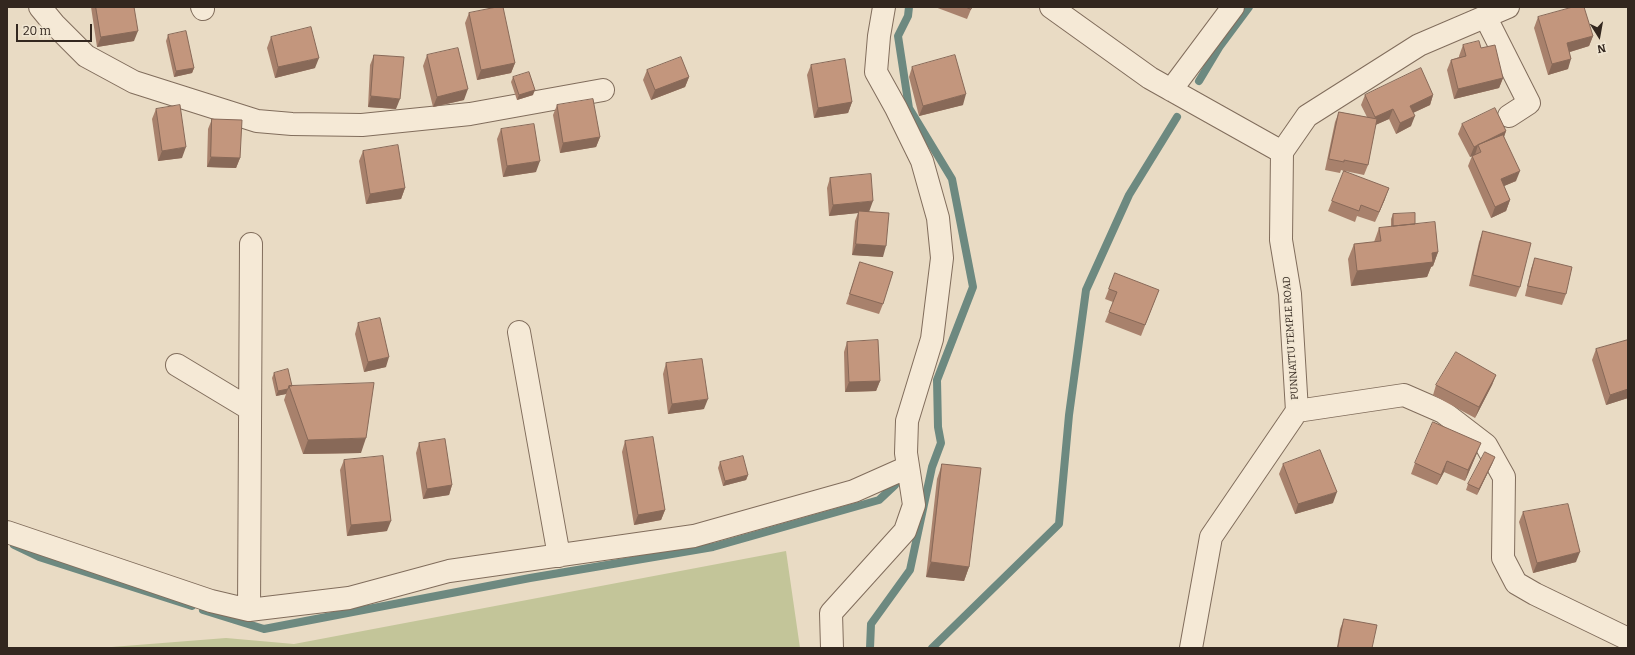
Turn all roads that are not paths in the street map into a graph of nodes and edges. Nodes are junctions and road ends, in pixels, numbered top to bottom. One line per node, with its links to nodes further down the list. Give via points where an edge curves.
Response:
1 (40, 7): 7 (street, via 86,56 127,78 257,121 362,125 470,114)
2 (884, 7): 16 (street, via 876,72 922,161 938,218 942,258 932,339 907,420)
3 (1051, 7): 8 (street, via 1150,78)
4 (1233, 7): 8 (street)
5 (1508, 7): 6 (street)
6 (1484, 16): 9 (street, via 1529,103); 10 (street, via 1419,45 1307,116)
7 (603, 90)
8 (1171, 90): 10 (street)
9 (1509, 116)
10 (1282, 152): 15 (street, PUNNATTU TEMPLE ROAD, via 1281,240 1290,294)
11 (251, 244): 14 (street)
12 (519, 332): 18 (street)
13 (178, 365): 14 (street)
14 (250, 409): 19 (street)
15 (1297, 411): 20 (street, via 1404,395 1443,412 1486,445 1504,477 1503,558 1516,583); 22 (street, PUNNATTU TEMPLE ROAD, via 1211,537)
16 (908, 467): 18 (street, via 854,491 694,536); 21 (street, via 914,505 905,531 831,613)
17 (7, 532): 19 (street, via 211,601)
18 (559, 556): 19 (street, via 449,571 349,598)
19 (249, 610)
20 (1628, 639)
21 (832, 648)
22 (1191, 648)

